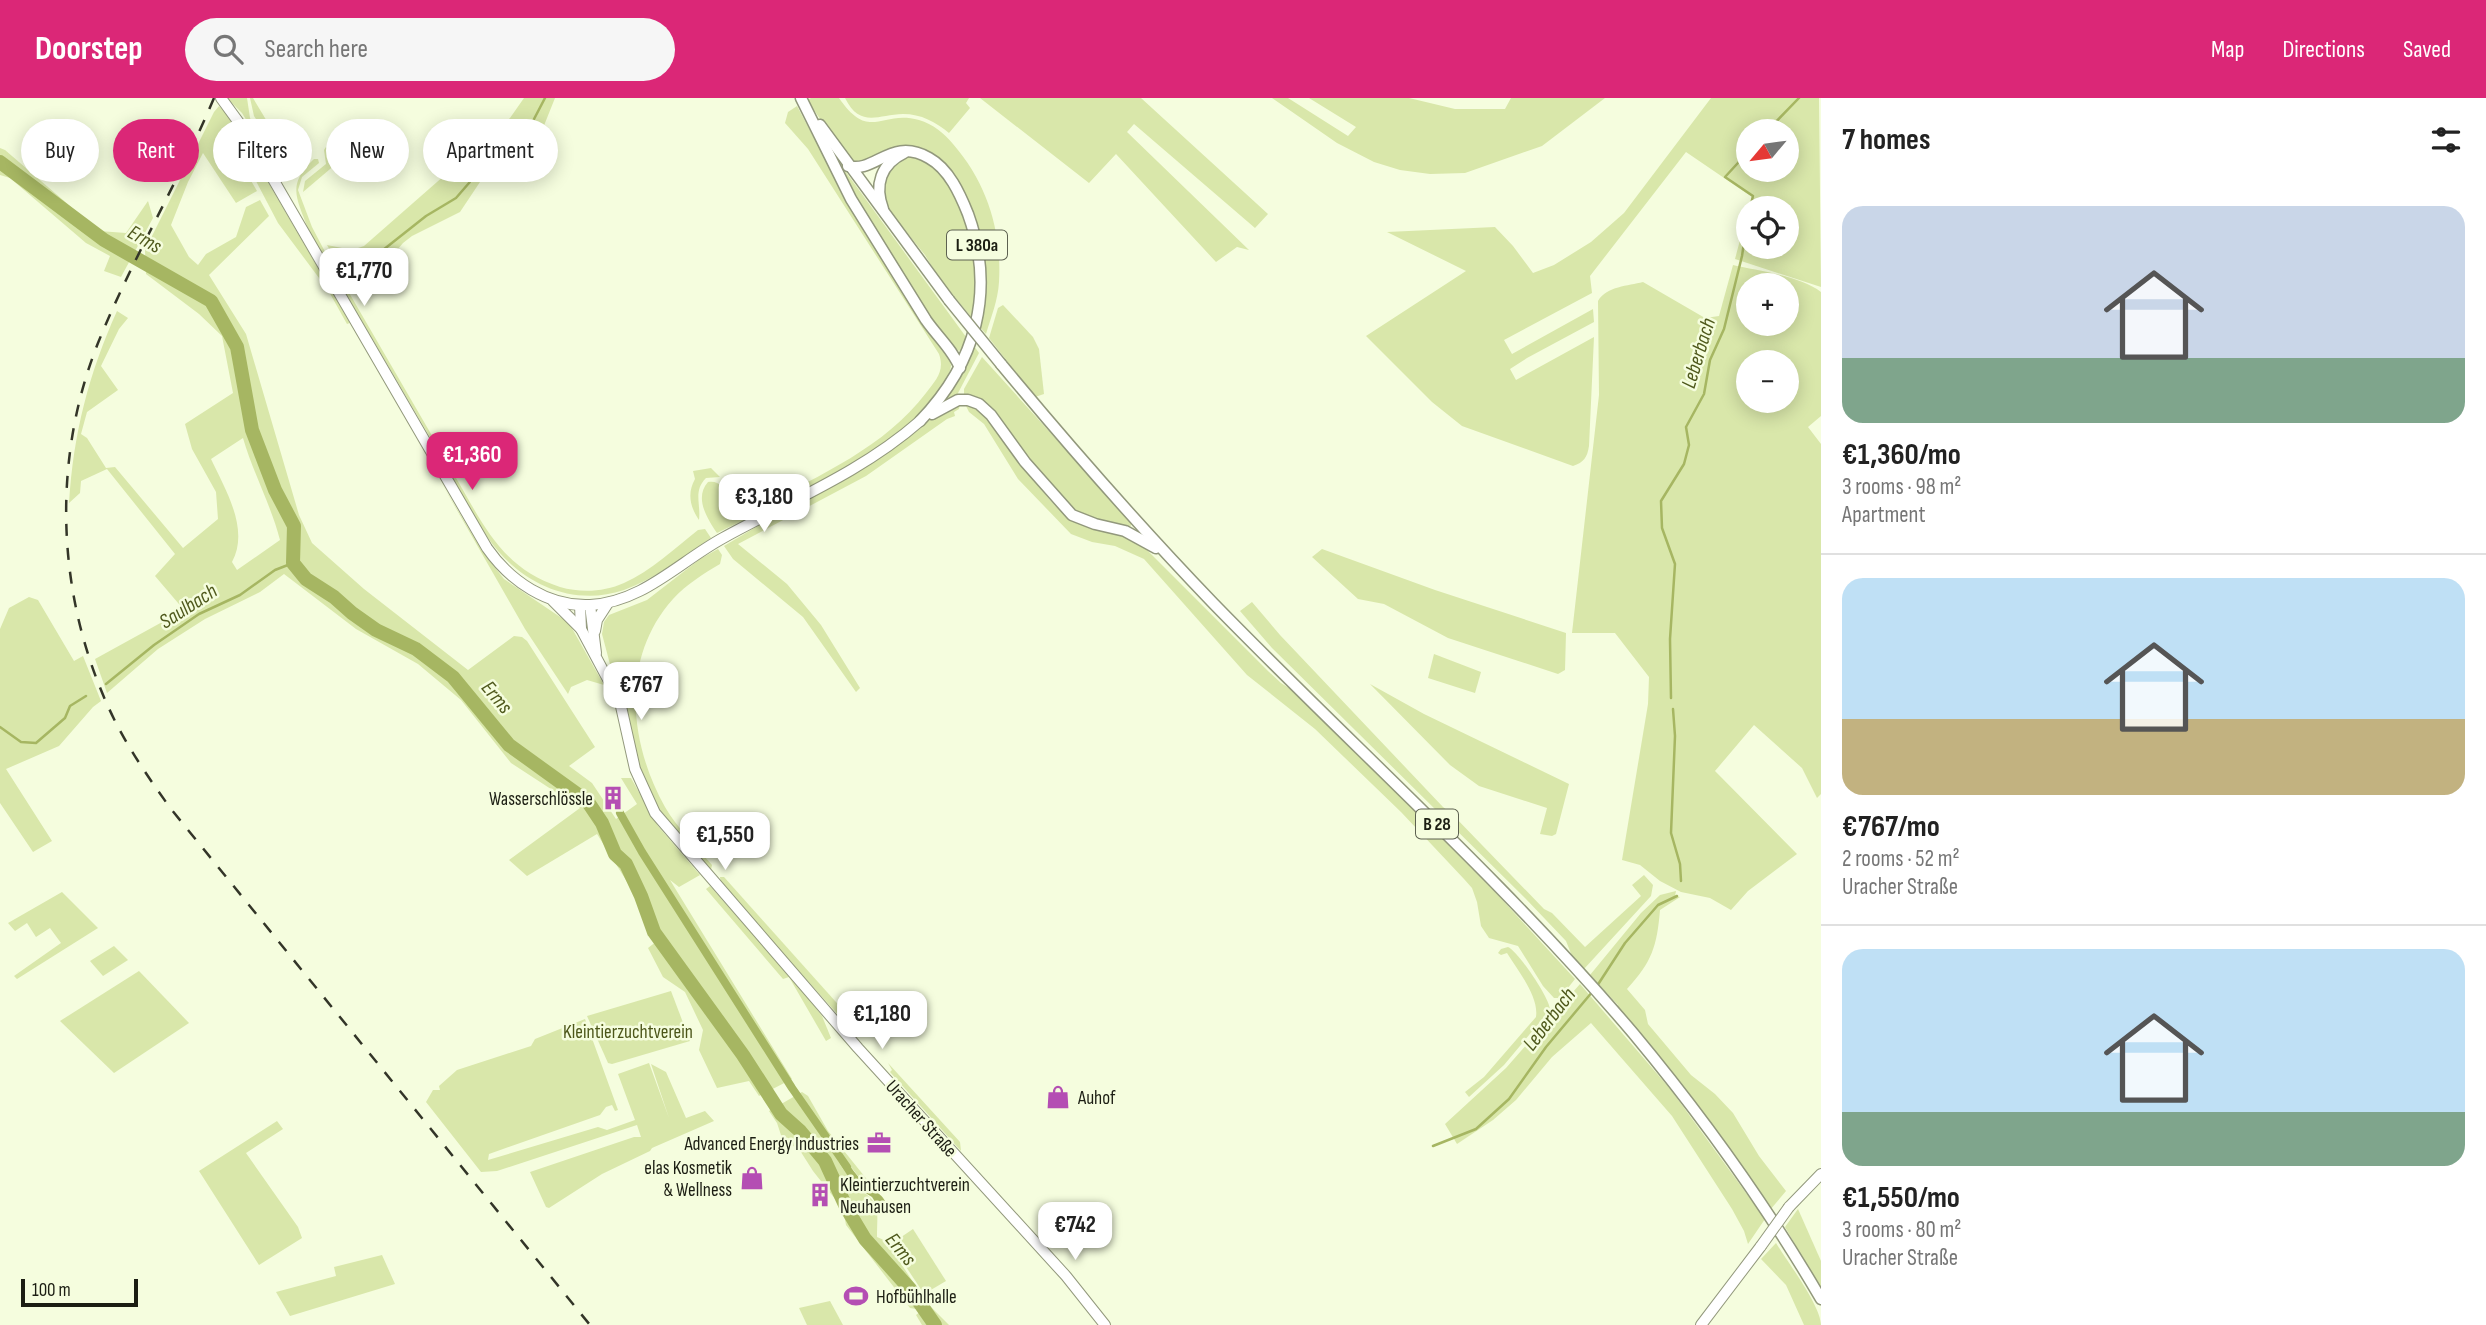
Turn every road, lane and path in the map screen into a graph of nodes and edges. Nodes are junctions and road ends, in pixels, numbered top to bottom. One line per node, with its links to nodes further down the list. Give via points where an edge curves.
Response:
1 (221, 98): 9 (street, via 245,131 487,548 518,582)
2 (801, 98): 4 (main road, B 28); 6 (main road, via 851,199)
3 (907, 152): 4 (main road, via 887,154 861,167); 5 (main road, via 886,166 880,177 878,190); 6 (main road, L 380a, via 931,159 948,175 975,233 981,294 975,330)
4 (848, 166): 5 (main road, B 28)
5 (885, 216): 8 (main road, B 28, bridge, via 1059,434)
6 (960, 368): 7 (main road, L 380a)
7 (920, 421): 8 (main road, via 958,400 979,404 1072,515 1125,531); 10 (street, L 380a, via 866,461 724,537 646,588)
8 (1168, 555): 16 (main road, B 28, via 1479,866 1613,1011 1728,1154)
9 (550, 598): 11 (street); 12 (street)
10 (608, 603): 11 (street, L 380a); 13 (street)
11 (585, 605): 12 (street, Uracher Straße); 13 (street, Uracher Straße)
12 (581, 629): 14 (street, Uracher Straße)
13 (593, 638): 14 (street, Uracher Straße)
14 (597, 659): 17 (street, Uracher Straße, via 620,702 635,769 655,813)
15 (1821, 1174): 18 (street, bridge, via 1789,1207)
16 (1821, 1299)
17 (1105, 1325)
18 (1701, 1325)

